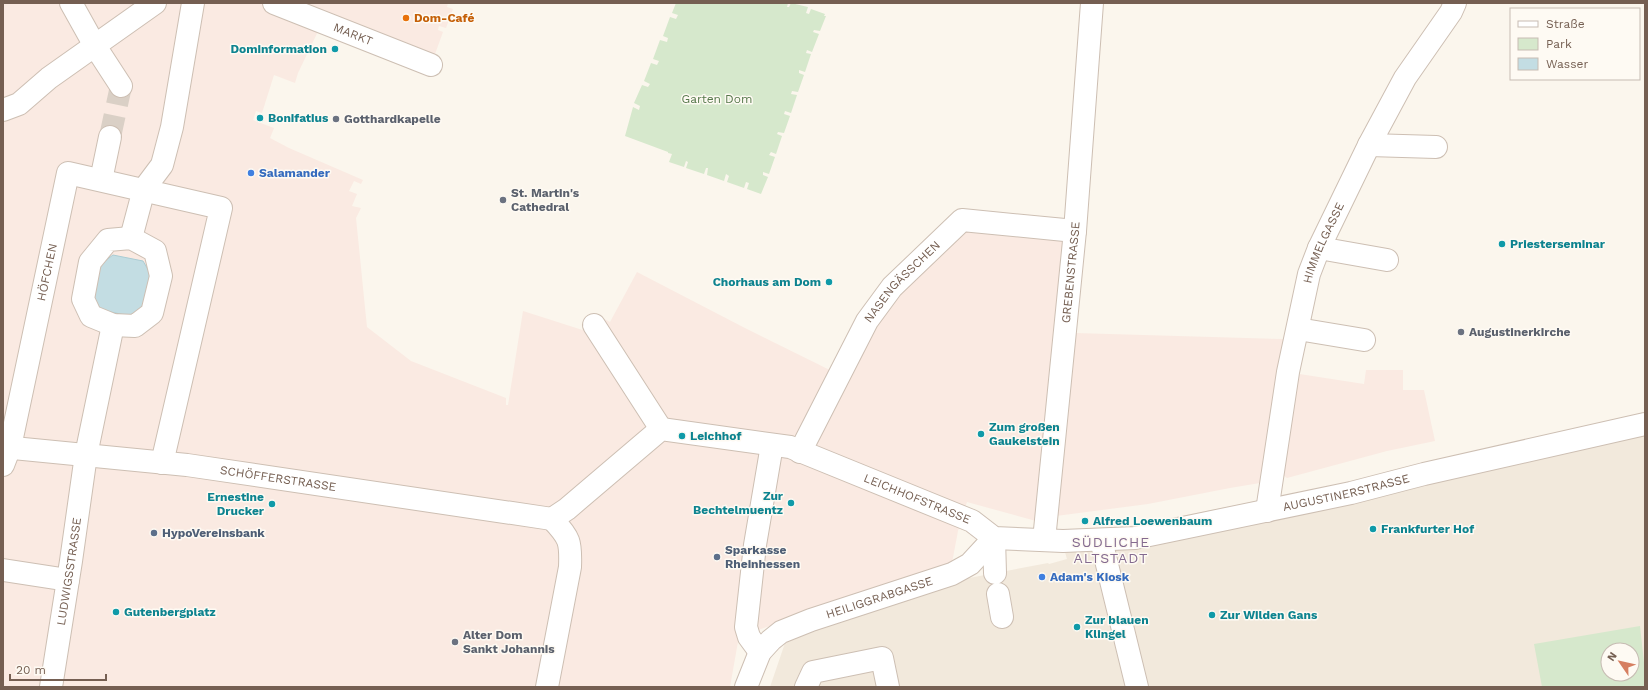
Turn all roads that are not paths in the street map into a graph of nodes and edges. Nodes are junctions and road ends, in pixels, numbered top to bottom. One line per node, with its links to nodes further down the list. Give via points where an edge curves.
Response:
1 (71, 3): 7 (street)
2 (155, 3): 7 (street)
3 (193, 3): 15 (street, via 172,127 162,165)
4 (274, 3): 8 (street, MARKT)
5 (1092, 3): 16 (street, GREBENSTRASSE)
6 (1455, 3): 12 (street, HIMMELGASSE, via 1405,78)
7 (95, 46): 9 (street); 10 (street, via 49,78 19,104)
8 (431, 65)
9 (121, 86)
10 (3, 110)
11 (110, 137): 14 (street)
12 (1369, 145): 13 (street); 18 (street, HIMMELGASSE)
13 (1436, 147)
14 (101, 180): 15 (street, HÖFCHEN); 27 (street, HÖFCHEN, via 68,173)
15 (144, 189): 17 (street); 29 (street, HÖFCHEN, via 221,208)
16 (1075, 231): 26 (street, NASENGÄSSCHEN, via 962,220 892,287 867,321); 33 (street, GREBENSTRASSE)
17 (131, 238): 20 (street, via 108,240 90,262 83,299 91,316); 20 (street, via 155,251 161,276 152,313 135,326)
18 (1319, 248): 19 (street); 22 (street, HIMMELGASSE, via 1309,274)
19 (1387, 260)
20 (114, 325): 28 (street)
21 (594, 325): 25 (street)
22 (1298, 329): 23 (street); 30 (street, HIMMELGASSE, via 1288,372)
23 (1364, 340)
24 (1645, 424): 30 (street, AUGUSTINERSTRASSE)
25 (661, 429): 26 (street); 31 (street)
26 (788, 448): 32 (street, LEICHHOFSTRASSE, via 972,521); 40 (street, via 755,545 746,627 749,637)
27 (5, 453): 28 (street, SCHÖFFERSTRASSE)
28 (86, 455): 29 (street, SCHÖFFERSTRASSE); 37 (street, LUDWIGSSTRASSE)
29 (162, 463): 31 (street, SCHÖFFERSTRASSE)
30 (1267, 511): 34 (street, AUGUSTINERSTRASSE, via 1135,538)
31 (552, 520): 44 (street, via 568,537 571,550)
32 (994, 538): 33 (street); 36 (street); 40 (street, HEILIGGRABGASSE, via 970,564 952,574 781,632)
33 (1044, 540): 34 (street, AUGUSTINERSTRASSE)
34 (1101, 540): 41 (street)
35 (3, 570): 37 (street)
36 (995, 573)
37 (68, 580): 43 (street, LUDWIGSSTRASSE)
38 (998, 594): 39 (street)
39 (1002, 617)
40 (760, 652): 42 (street, HEILIGGRABGASSE)
41 (1135, 680): 47 (street)
42 (749, 686)
43 (51, 687)
44 (547, 687)
45 (806, 687): 46 (street, via 813,672 882,658)
46 (888, 687)
47 (1151, 687)

